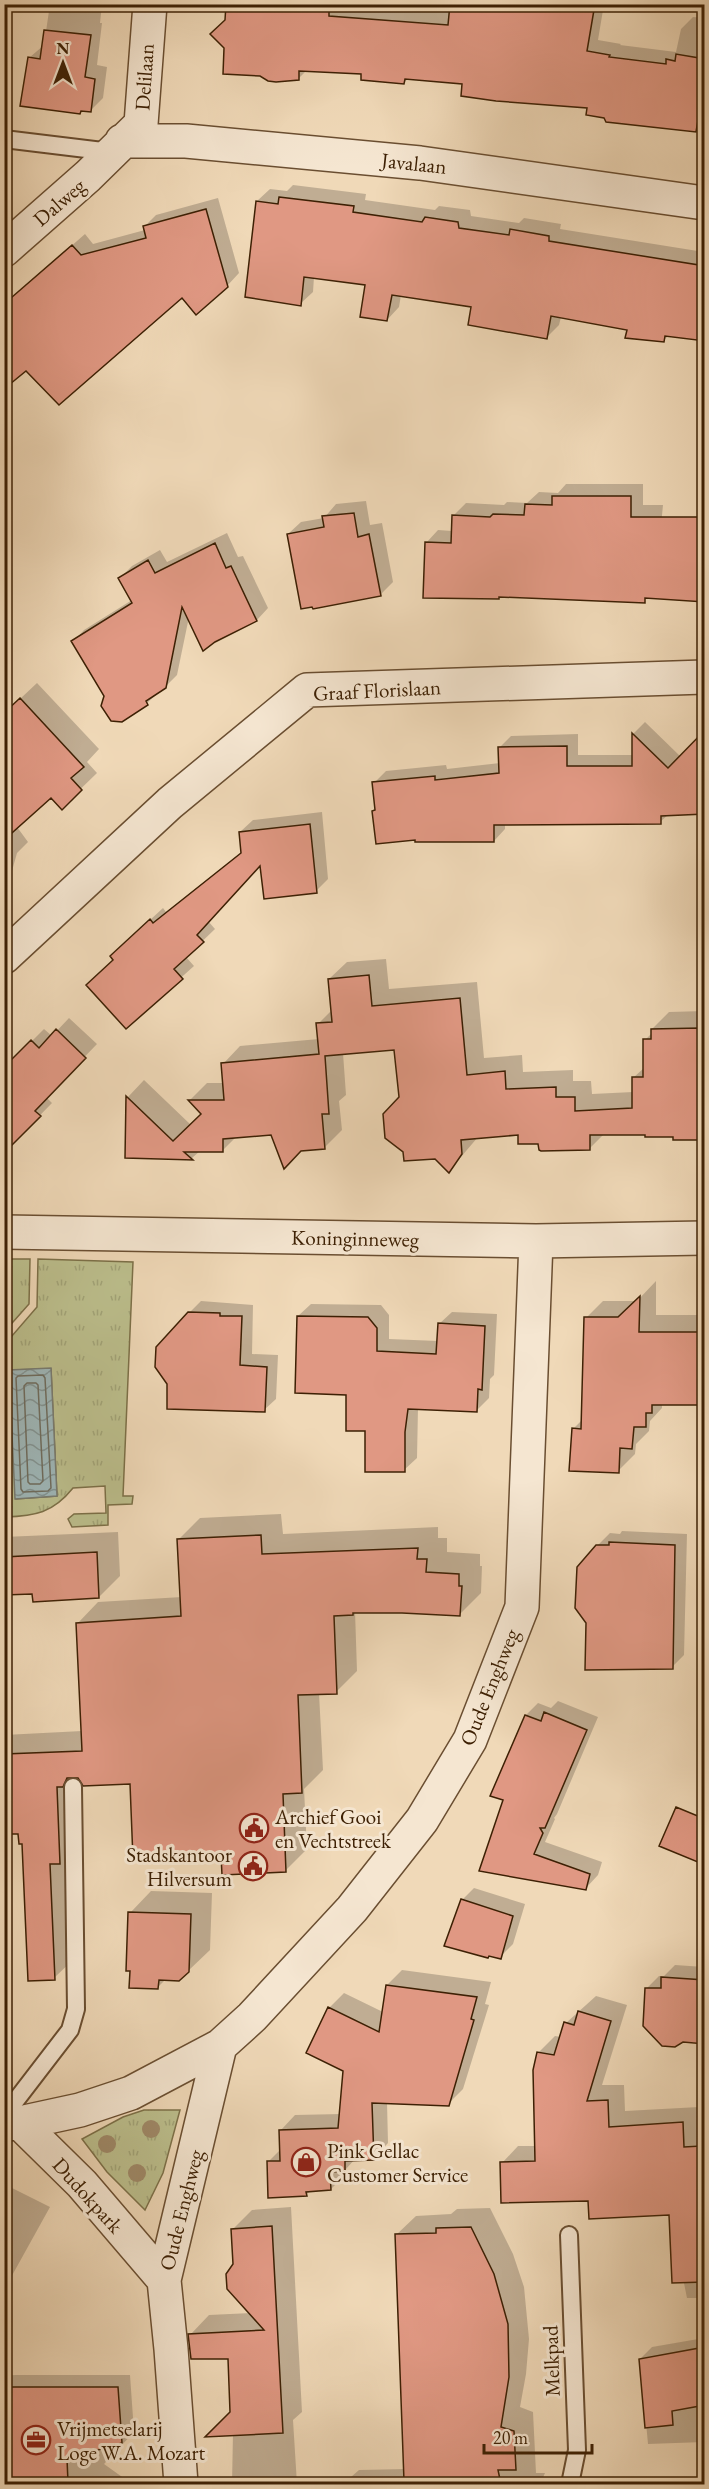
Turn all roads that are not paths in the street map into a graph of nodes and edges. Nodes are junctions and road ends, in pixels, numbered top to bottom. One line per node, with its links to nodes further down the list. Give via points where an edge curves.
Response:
1 (150, 4): 3 (street, Delilaan, via 141,124)
2 (4, 139): 3 (lane, Dalweg)
3 (116, 147): 4 (street, Javalaan, via 186,141 420,163); 5 (street, Dalweg)
4 (705, 203)
5 (4, 250)
6 (705, 677): 7 (street, Graaf Florislaan, via 308,690 170,804)
7 (4, 957)
8 (4, 1232): 10 (street, Koninginneweg)
9 (705, 1238): 10 (street, Koninginneweg)
10 (537, 1241): 12 (street, Oude Enghweg, via 522,1607 470,1740 422,1820 370,1886 252,2017)
11 (73, 1787): 13 (lane, via 76,2009 70,2030)
12 (220, 2046): 13 (street, Oude Enghweg, via 131,2093 80,2110); 15 (street, Oude Enghweg)
13 (10, 2121): 15 (street, Dudokpark, via 82,2184)
14 (569, 2235): 17 (lane, Melkpad, via 576,2450)
15 (164, 2280): 16 (street, Oude Enghweg)
16 (181, 2484)
17 (570, 2484)

